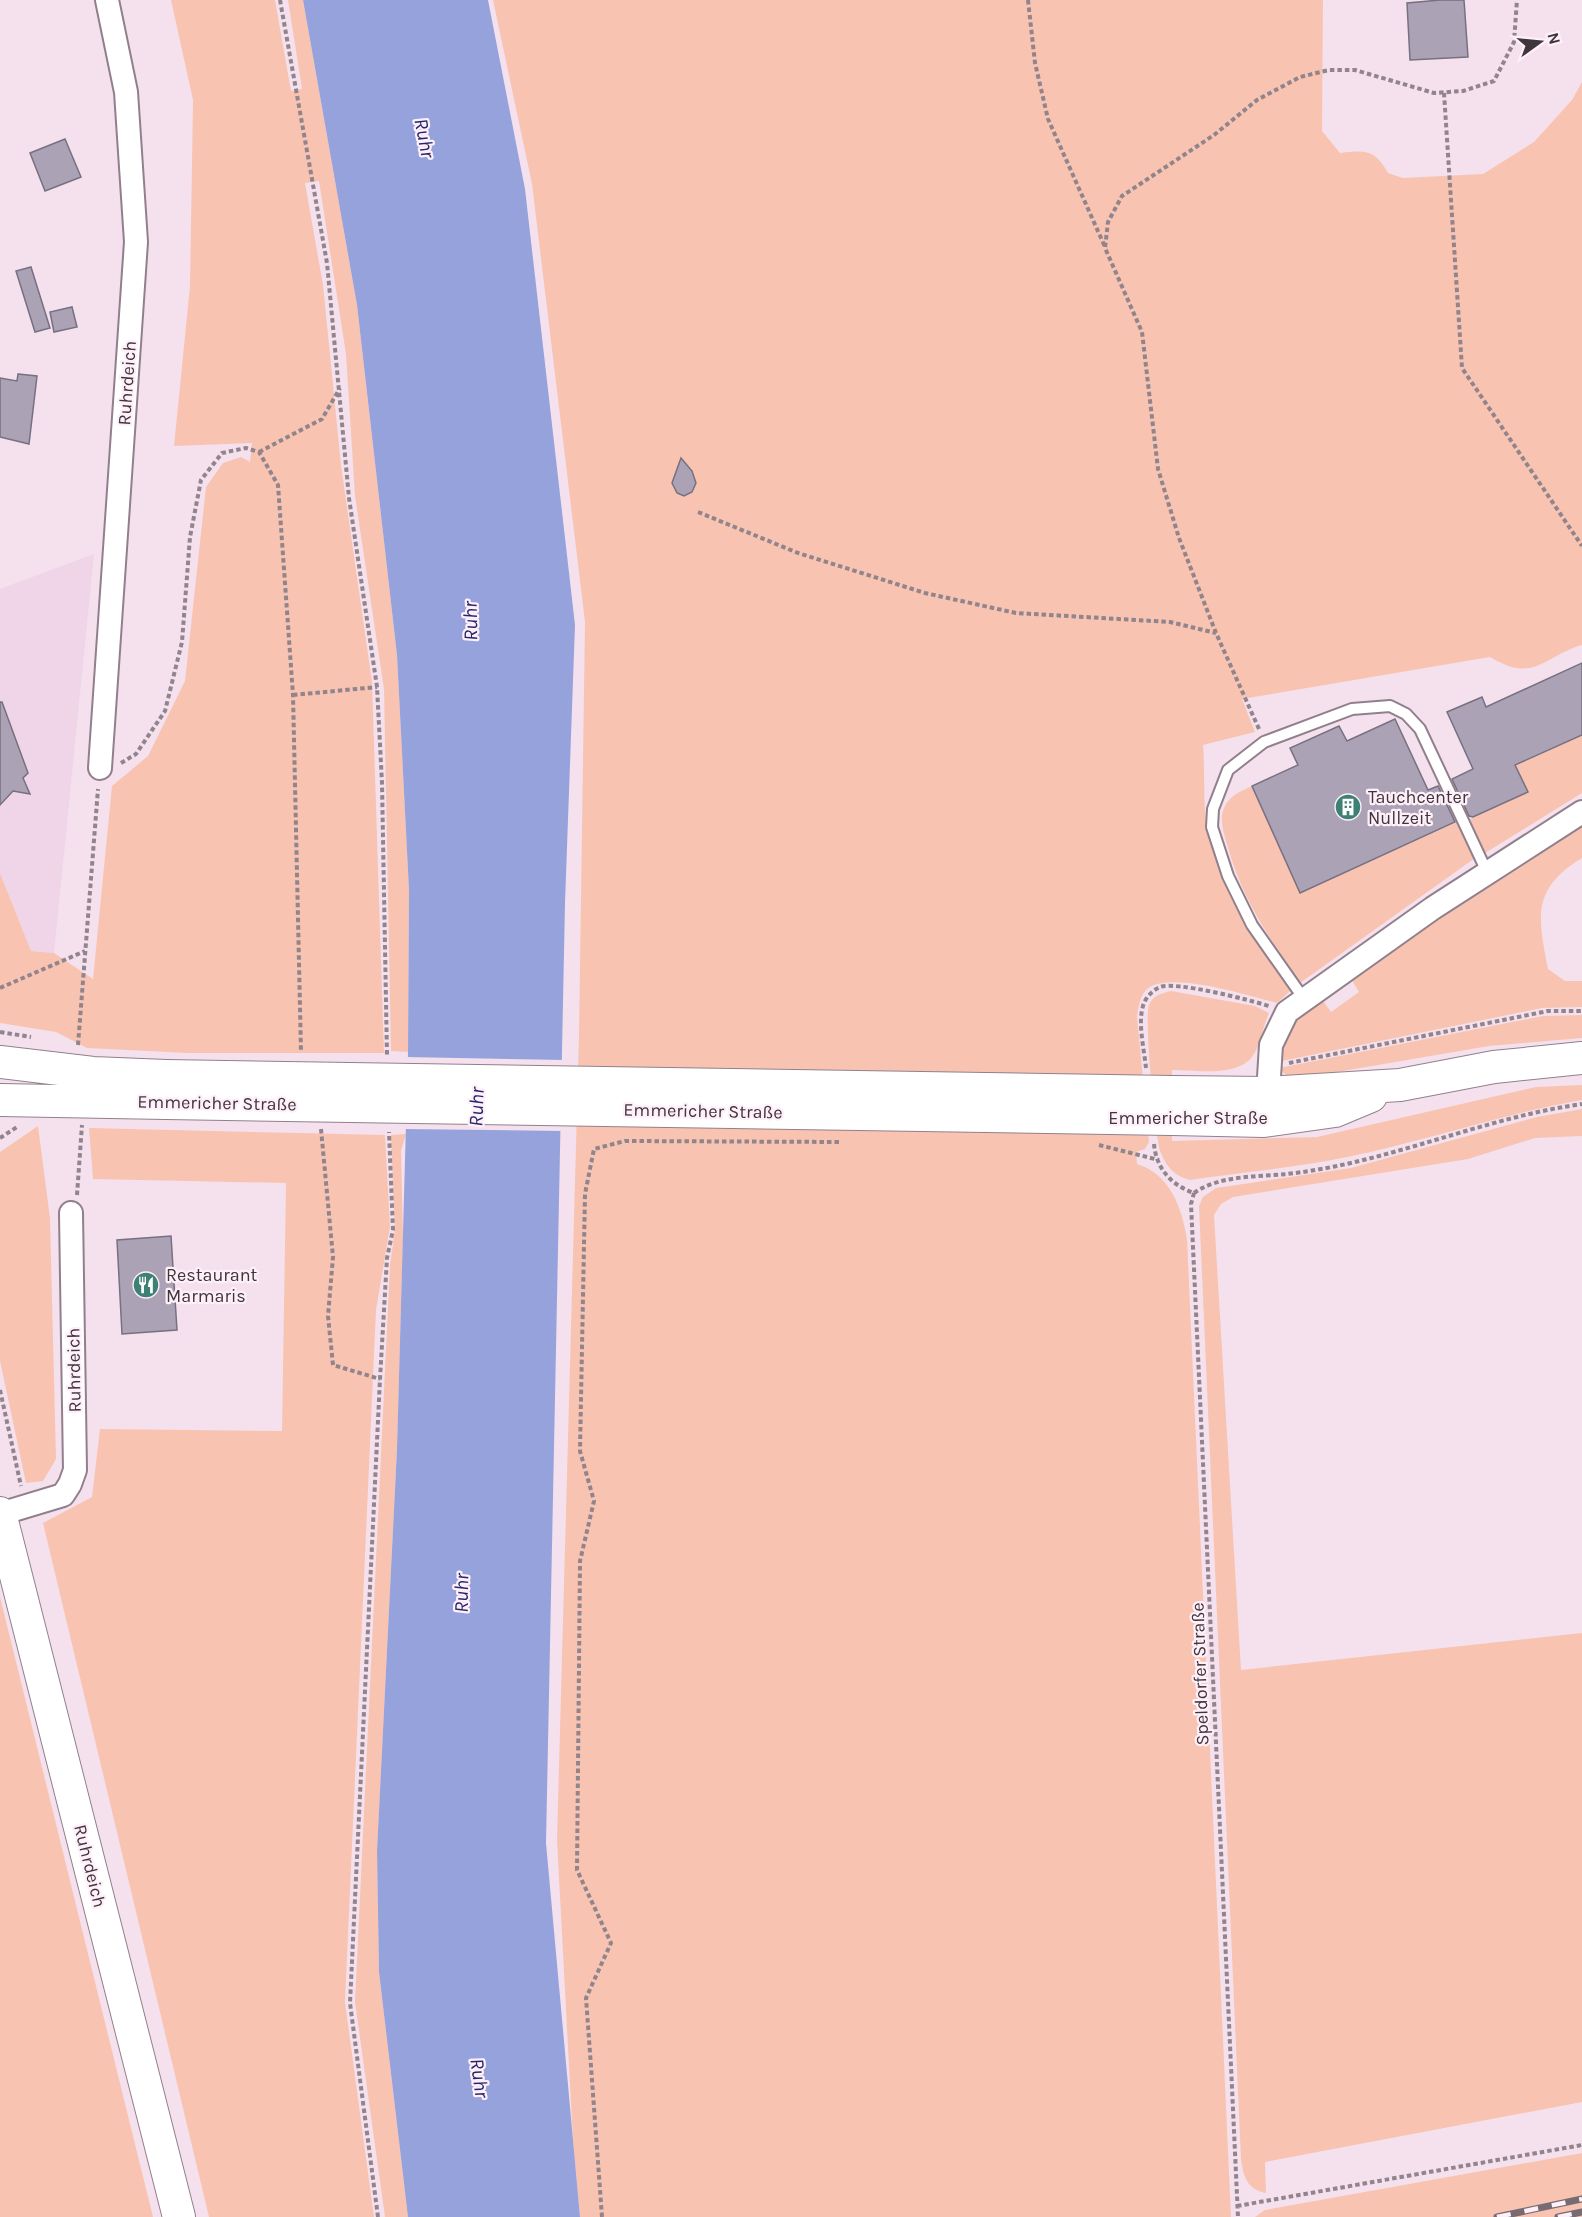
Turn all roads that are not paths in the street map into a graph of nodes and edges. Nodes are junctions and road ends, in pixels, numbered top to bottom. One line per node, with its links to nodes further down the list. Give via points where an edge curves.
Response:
1 (107, 0): 2 (street, Ruhrdeich, via 126,92 136,242)
2 (99, 768)
3 (1582, 812): 4 (street)
4 (1487, 872): 5 (street); 5 (lane, via 1420,729 1406,714 1390,706 1352,709 1264,742 1228,770 1213,809 1212,827 1228,876)
5 (1295, 1005): 8 (street, via 1271,1045)
6 (1582, 1058): 9 (main road, Emmericher Straße, via 1494,1067)
7 (0, 1062): 10 (main road, Emmericher Straße, via 93,1072)
8 (1268, 1080): 9 (main road, Emmericher Straße); 12 (main road, Emmericher Straße)
9 (1400, 1085): 12 (main road, Emmericher Straße, via 1335,1111 1264,1121)
10 (166, 1089): 11 (main road, Emmericher Straße, via 82,1101); 12 (main road, Emmericher Straße, bridge)
11 (4, 1104)
12 (1165, 1117)
13 (71, 1213): 14 (street, Ruhrdeich, via 75,1470 63,1495)
14 (0, 1514): 15 (main road, Ruhrdeich)
15 (179, 2217)

